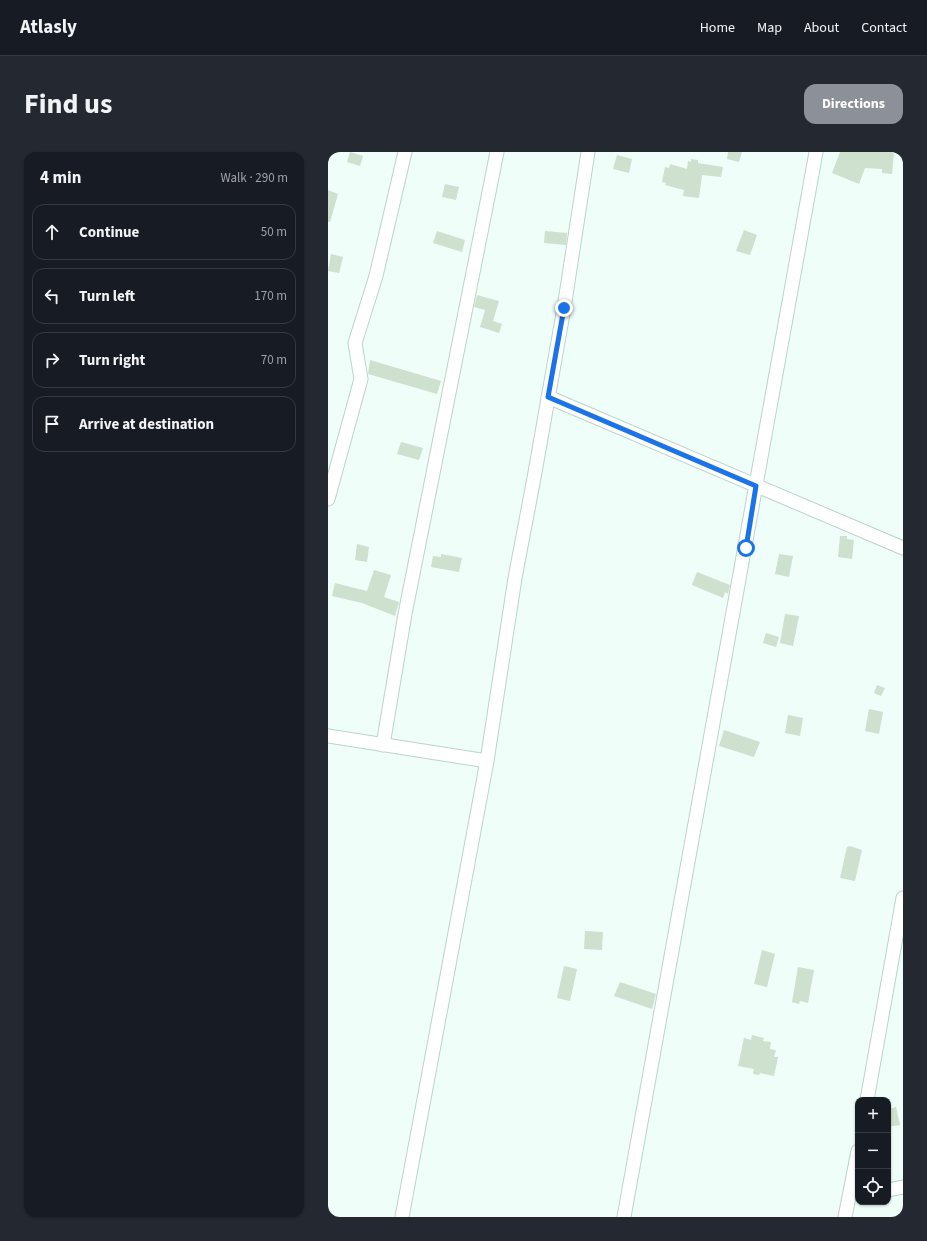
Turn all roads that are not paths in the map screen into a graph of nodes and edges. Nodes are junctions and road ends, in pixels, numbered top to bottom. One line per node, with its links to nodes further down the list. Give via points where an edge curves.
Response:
1 (405, 152): 7 (street, via 376,276 355,343 361,379)
2 (497, 152): 10 (street, via 405,614)
3 (588, 152): 5 (street)
4 (816, 152): 6 (street)
5 (548, 397): 6 (street); 11 (street, via 515,578)
6 (756, 486): 8 (street); 19 (street)
7 (328, 499)
8 (903, 548)
9 (328, 736): 10 (street)
10 (383, 745): 11 (street)
11 (487, 761): 18 (street)
12 (903, 898): 13 (street)
13 (868, 1097)
14 (856, 1169): 17 (street)
15 (903, 1187): 16 (street)
16 (891, 1189)
17 (854, 1196): 20 (street)
18 (402, 1217)
19 (624, 1217)
20 (845, 1217)

